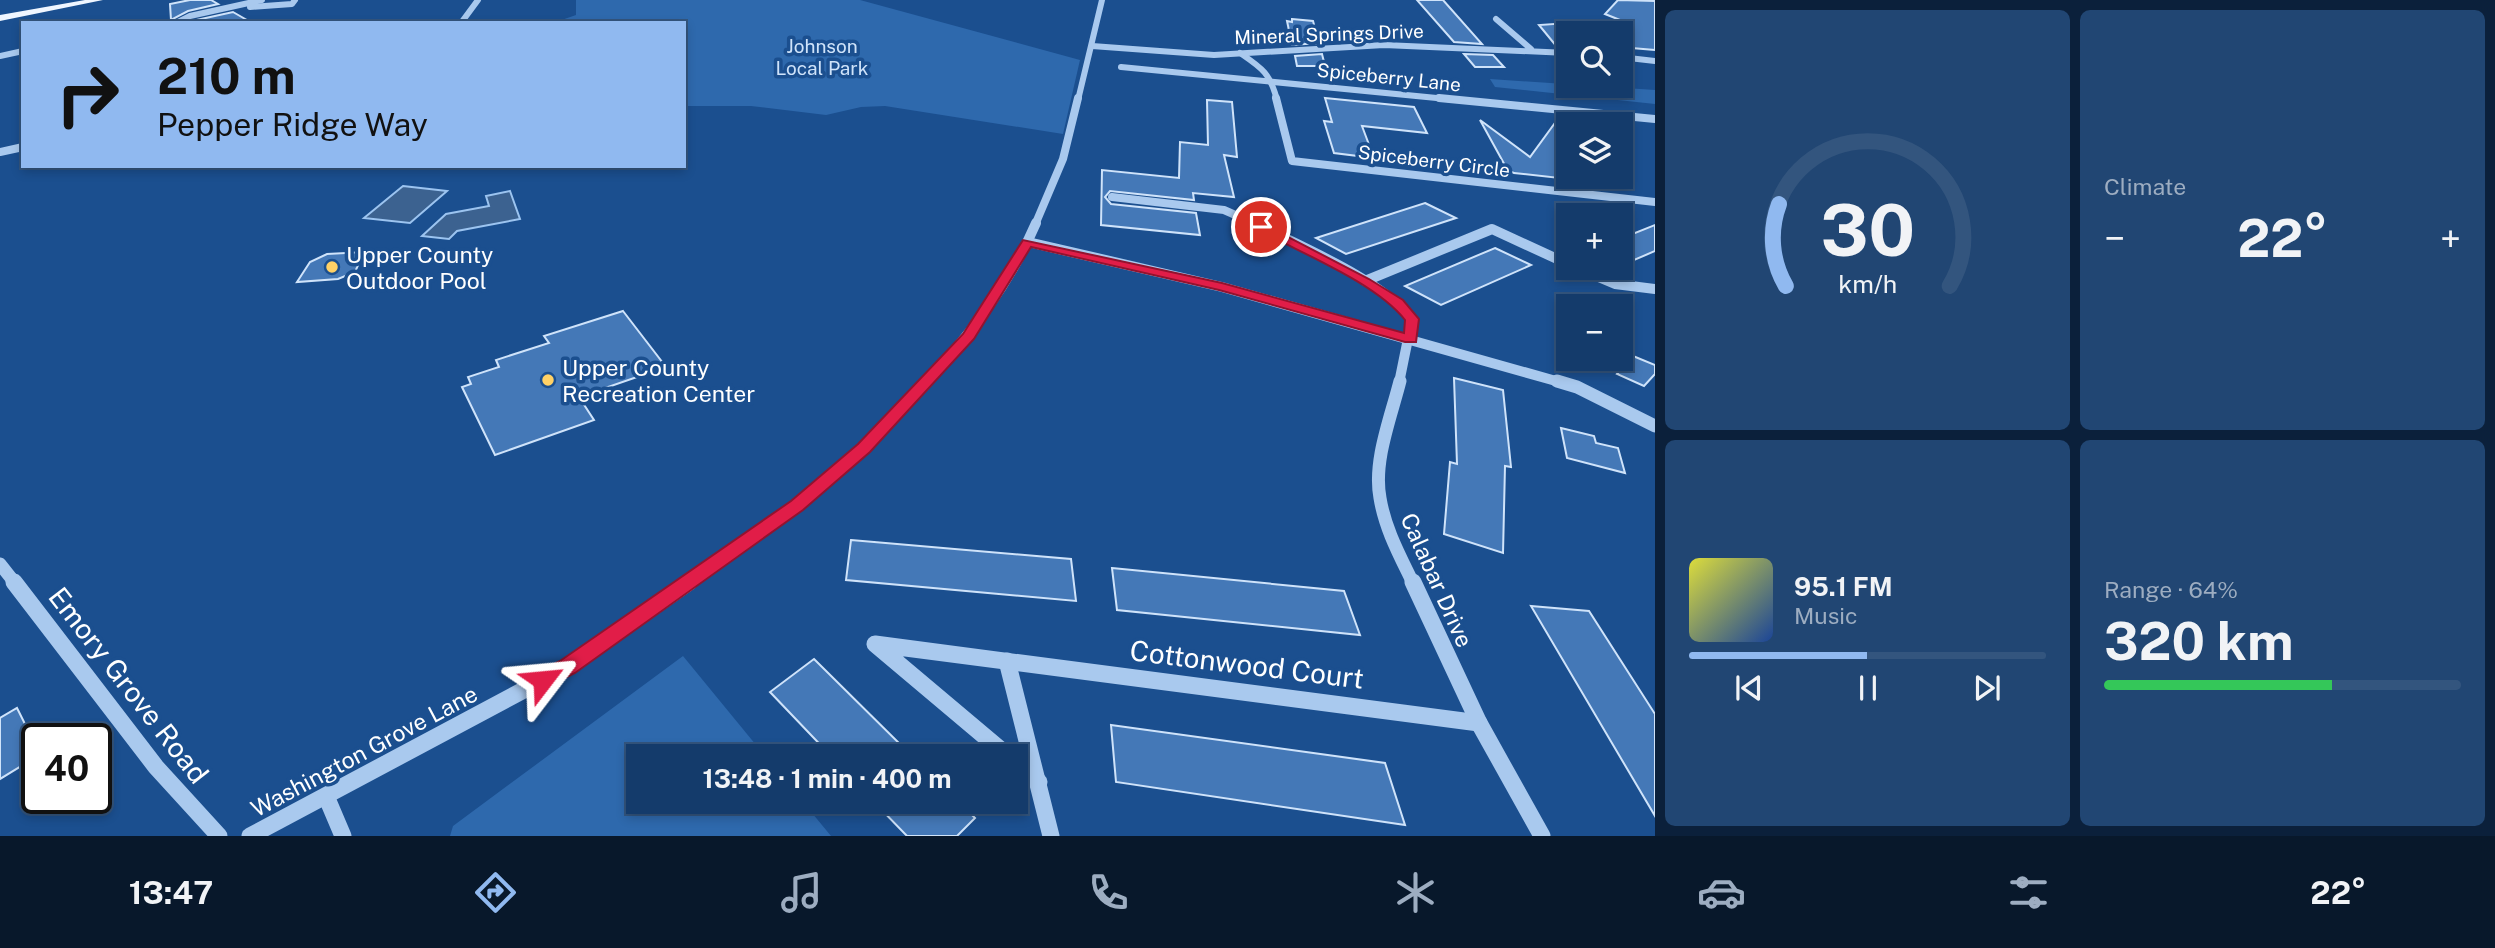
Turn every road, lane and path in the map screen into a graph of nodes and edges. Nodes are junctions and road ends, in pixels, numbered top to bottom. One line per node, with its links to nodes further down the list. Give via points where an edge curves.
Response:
1 (52, 0): 8 (main road)
2 (99, 0): 9 (main road)
3 (262, 0): 7 (street)
4 (295, 0): 7 (street, via 279,7)
5 (478, 0): 12 (street)
6 (1102, 0): 13 (street, Washington Grove Lane)
7 (236, 6): 11 (street)
8 (0, 8)
9 (0, 18)
10 (1496, 19): 14 (street)
11 (180, 21)
12 (462, 21)
13 (1092, 46): 17 (street, Mineral Springs Drive, via 1182,54); 28 (street, Washington Grove Lane, via 1063,159)
14 (1532, 50): 16 (street, Mineral Springs Drive); 17 (street, Mineral Springs Drive, via 1384,45)
15 (21, 51): 18 (street)
16 (1556, 52)
17 (1240, 53): 22 (street)
18 (3, 55)
19 (1633, 58): 20 (street)
20 (1655, 61)
21 (1121, 67): 22 (street, Spiceberry Lane)
22 (1272, 81): 23 (street, Spiceberry Lane); 27 (street, Spiceberry Circle, via 1292,161)
23 (1655, 119)
24 (21, 147): 25 (street)
25 (0, 152)
26 (1112, 197): 31 (street, Calabar Drive, via 1224,210)
27 (1655, 202)
28 (1028, 242): 33 (street, via 1222,287); 41 (street, Washington Grove Lane, via 969,336 864,448 797,506 567,667)
29 (1556, 258): 31 (street, via 1492,229)
30 (1606, 280): 32 (street)
31 (1364, 281): 33 (street, Calabar Drive, via 1398,302 1412,319)
32 (1655, 289)
33 (1410, 339): 34 (street, via 1577,387); 37 (street, Calabar Drive, via 1381,459 1380,495 1387,527)
34 (1655, 426)
35 (0, 564): 42 (street, Emory Grove Road, via 156,767)
36 (1007, 661): 37 (street, Cottonwood Court); 38 (street, Cottonwood Court, via 875,644); 40 (street)
37 (1479, 723): 46 (street, Calabar Drive)
38 (995, 744)
39 (1028, 772): 40 (street)
40 (1039, 782): 45 (street)
41 (326, 796): 43 (street, Washington Grove Lane); 44 (street)
42 (219, 836)
43 (250, 836)
44 (343, 836)
45 (1051, 836)
46 (1542, 836)

